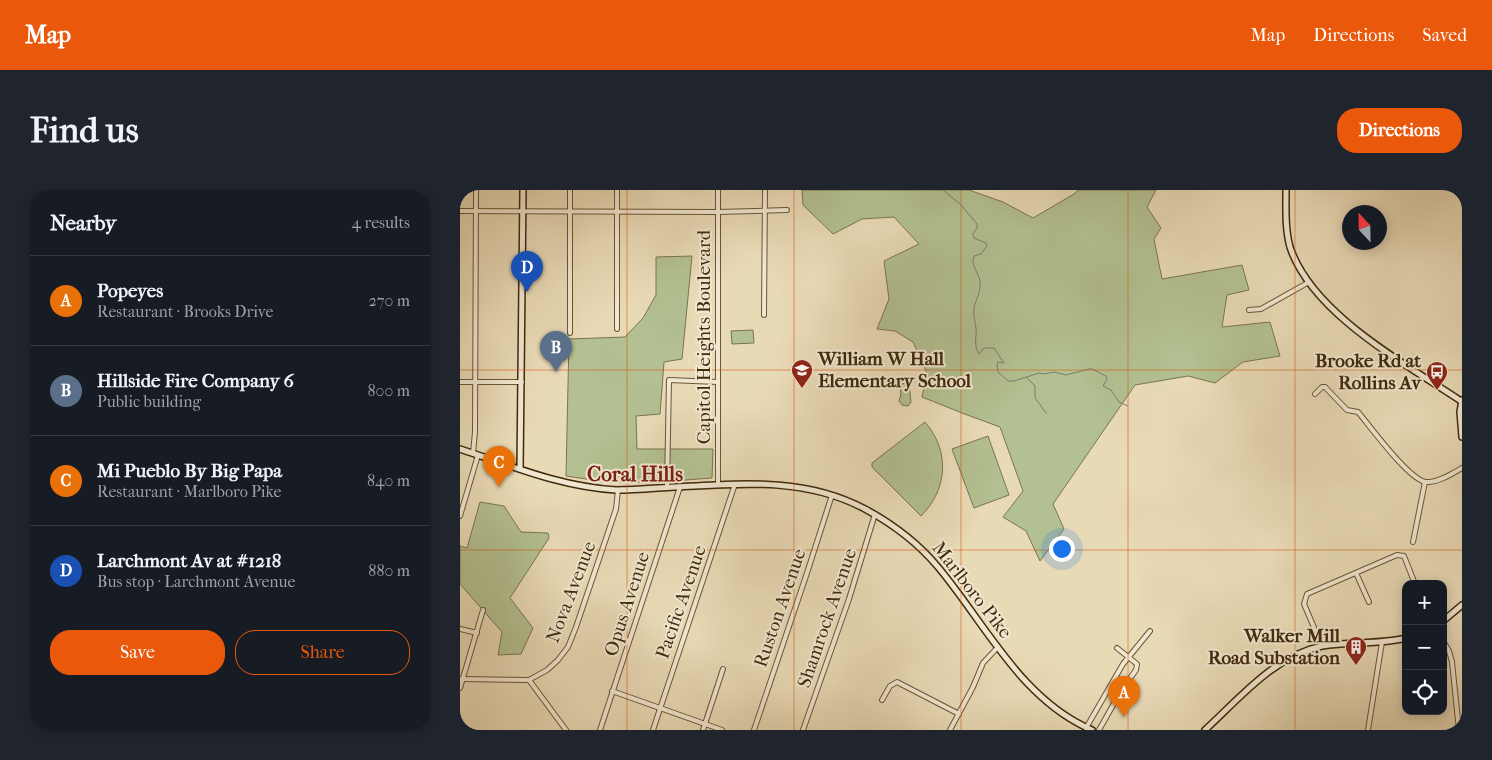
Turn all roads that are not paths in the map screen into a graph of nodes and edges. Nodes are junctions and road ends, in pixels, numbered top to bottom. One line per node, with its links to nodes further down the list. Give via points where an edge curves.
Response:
1 (476, 190): 10 (street)
2 (523, 190): 11 (street)
3 (570, 190): 12 (street)
4 (617, 190): 13 (street)
5 (718, 190): 14 (street, Capitol Heights Boulevard)
6 (765, 190): 15 (street)
7 (1286, 190): 16 (street, via 1288,237 1298,265)
8 (787, 210): 15 (street)
9 (460, 211): 10 (street)
10 (476, 211): 11 (street); 22 (street)
11 (523, 211): 12 (street); 23 (street)
12 (570, 212): 13 (street); 20 (street)
13 (617, 212): 14 (street); 19 (street)
14 (718, 212): 15 (street); 24 (street, Capitol Heights Boulevard)
15 (765, 212): 18 (street)
16 (1309, 282): 17 (street, via 1261,309); 26 (street, via 1363,335)
17 (1248, 310)
18 (764, 315)
19 (617, 329)
20 (570, 332)
21 (460, 382): 22 (street)
22 (475, 382): 23 (street); 29 (street)
23 (522, 382): 31 (street)
24 (718, 382): 34 (street, Capitol Heights Boulevard); 36 (street, via 669,380)
25 (1315, 394): 32 (street, via 1325,386 1347,410 1358,412 1409,472)
26 (1462, 400): 27 (street)
27 (1462, 437)
28 (460, 449): 29 (street, Marlboro Pike)
29 (475, 454): 31 (street, Marlboro Pike); 40 (street)
30 (1462, 468): 32 (street, via 1438,480)
31 (520, 469): 37 (street, Marlboro Pike, via 562,483)
32 (1425, 482): 41 (street)
33 (735, 484): 34 (street, Marlboro Pike); 38 (street, Marlboro Pike, via 785,485); 64 (street, Pacific Avenue)
34 (718, 485): 35 (street, Marlboro Pike)
35 (680, 486): 36 (street, Marlboro Pike); 62 (street, Opus Avenue)
36 (667, 488): 37 (street, Marlboro Pike)
37 (618, 490): 60 (street, Nova Avenue, via 616,509 571,639 558,660)
38 (832, 495): 39 (street, Marlboro Pike); 73 (street, Ruston Avenue)
39 (875, 514): 54 (street, Marlboro Pike, via 906,535 931,559); 74 (street, Shamrock Avenue)
40 (460, 516)
41 (1413, 542)
42 (1356, 573): 43 (street, via 1397,555 1404,556); 44 (street); 53 (street, via 1304,598)
43 (1413, 580)
44 (1369, 602)
45 (1462, 605): 47 (street)
46 (483, 610): 50 (street)
47 (1447, 618)
48 (460, 629): 50 (street)
49 (1150, 631): 57 (street)
50 (476, 633): 59 (street)
51 (1402, 639): 52 (street)
52 (1382, 642): 53 (street); 78 (street)
53 (1322, 646): 77 (street, via 1292,657 1273,669)
54 (998, 647): 65 (street, via 984,660); 67 (street, Marlboro Pike, via 1034,689)
55 (1117, 648): 57 (street)
56 (1447, 648): 79 (street, via 1452,662)
57 (1128, 658): 67 (street); 76 (street, via 1137,664 1136,670)
58 (724, 669): 66 (street)
59 (461, 679): 60 (street); 61 (street)
60 (529, 680): 68 (street)
61 (460, 688)
62 (612, 691): 64 (street); 69 (street, Opus Avenue)
63 (882, 700): 65 (street, via 890,686 897,682)
64 (660, 708): 66 (street); 70 (street, Pacific Avenue)
65 (959, 714): 75 (street)
66 (705, 724): 71 (street); 72 (street)
67 (1088, 729)
68 (566, 730)
69 (600, 730)
70 (653, 730)
71 (703, 730)
72 (722, 730)
73 (754, 730)
74 (803, 730)
75 (950, 730)
76 (1100, 730)
77 (1206, 730)
78 (1368, 730)
79 (1458, 730)

